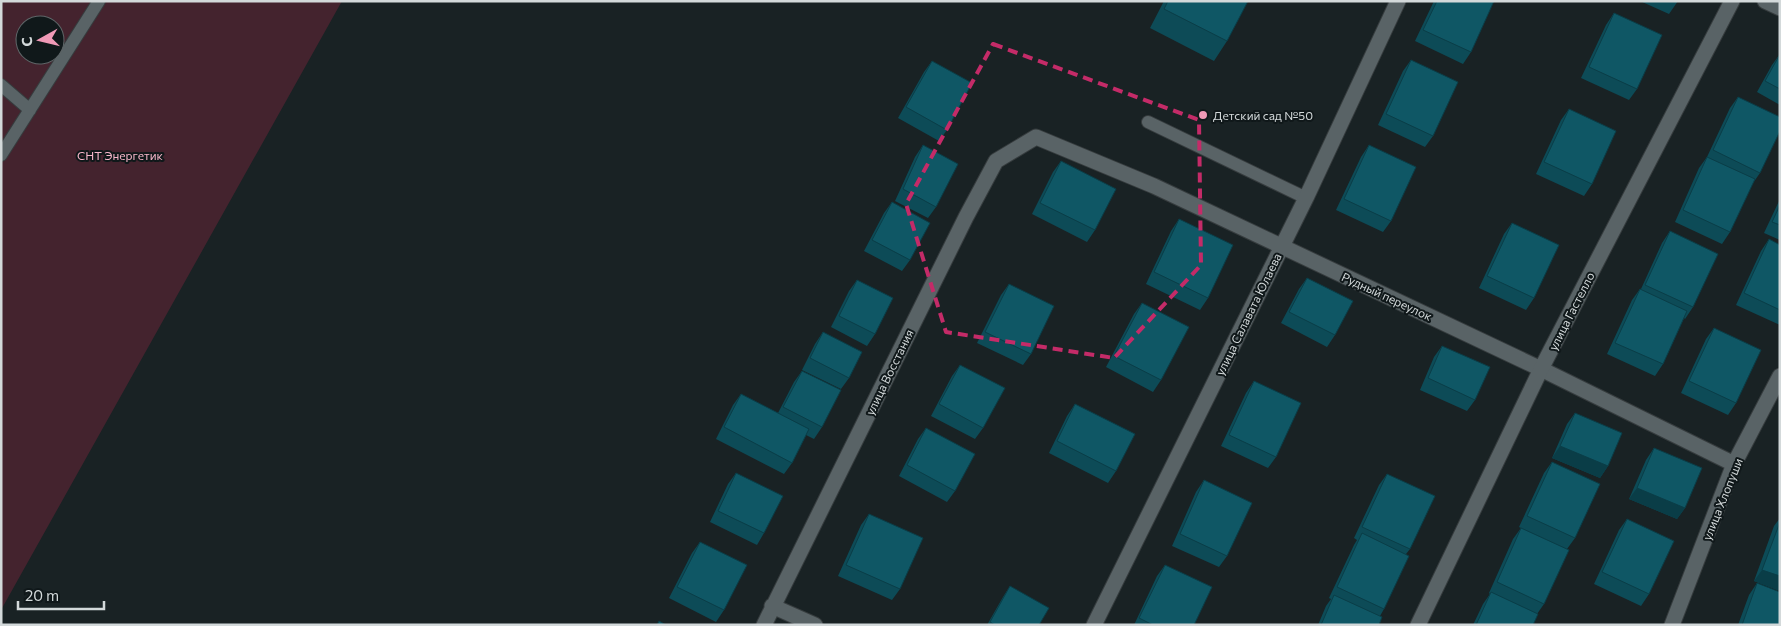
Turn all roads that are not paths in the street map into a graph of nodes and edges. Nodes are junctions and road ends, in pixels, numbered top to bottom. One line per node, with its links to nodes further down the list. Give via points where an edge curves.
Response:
1 (99, 1): 7 (lane)
2 (1398, 1): 11 (street, улица Салавата Юлаева)
3 (1732, 1): 13 (street, улица Гастелло)
4 (1765, 1): 5 (street)
5 (1780, 8)
6 (1, 85): 7 (lane)
7 (30, 110): 10 (lane)
8 (1148, 122): 11 (lane)
9 (1036, 137): 12 (street, Рудный переулок, via 1154,186); 16 (street, улица Восстания, via 996,161)
10 (1, 155)
11 (1306, 198): 12 (street, улица Салавата Юлаева)
12 (1282, 246): 13 (street, Рудный переулок); 19 (street, улица Салавата Юлаева)
13 (1542, 369): 15 (street, Рудный переулок); 20 (street, улица Гастелло)
14 (1780, 376): 15 (street, улица Хлопуши)
15 (1734, 464): 21 (street, улица Хлопуши)
16 (772, 606): 17 (street, улица Восстания); 18 (street)
17 (764, 625)
18 (815, 625)
19 (1094, 625)
20 (1418, 625)
21 (1672, 625)

